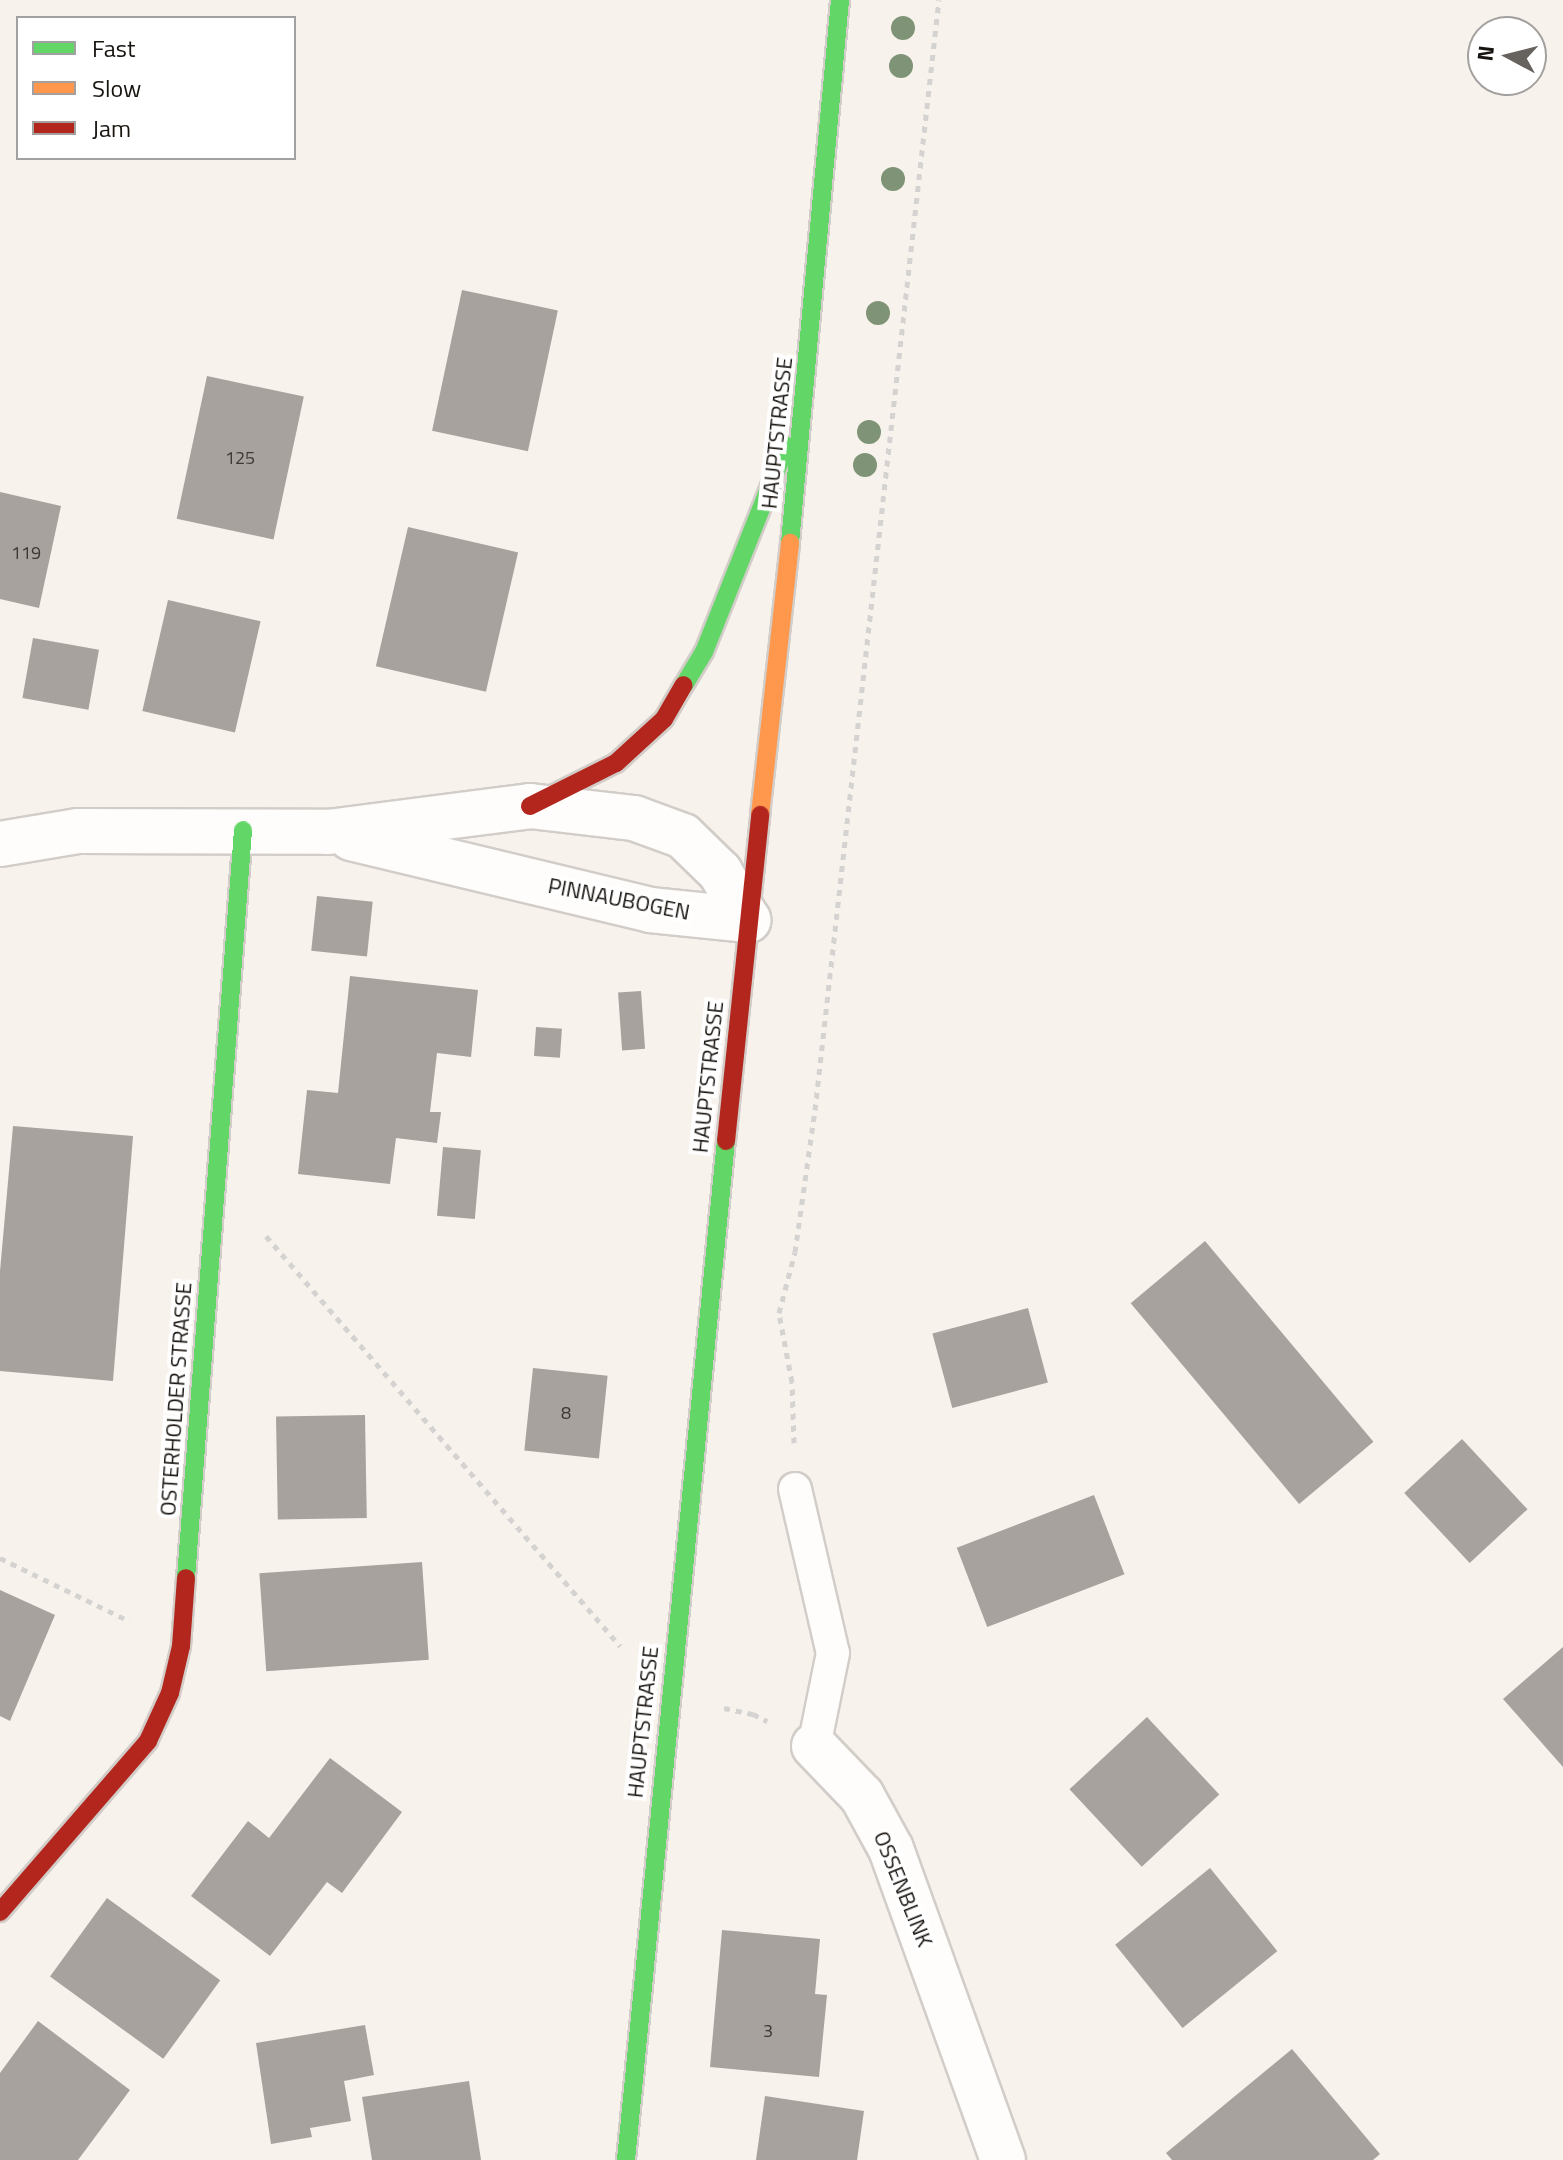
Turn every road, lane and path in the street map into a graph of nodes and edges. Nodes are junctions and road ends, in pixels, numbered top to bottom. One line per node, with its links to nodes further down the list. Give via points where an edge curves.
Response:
1 (840, 0): 3 (main road, HAUPTSTRASSE)
2 (939, 0): 10 (path, via 815,1110 795,1252 779,1313 792,1382)
3 (806, 395): 4 (main road, PINNAUBOGEN, via 704,652 664,719 616,763); 8 (main road, HAUPTSTRASSE)
4 (530, 806): 6 (street, PINNAUBOGEN); 8 (street, PINNAUBOGEN, via 634,818 683,836 720,872)
5 (243, 830): 6 (street, PINNAUBOGEN); 7 (street, PINNAUBOGEN, via 78,831); 15 (main road, OSTERHOLDER STRASSE, via 181,1646 170,1693 148,1741)
6 (328, 832): 8 (street, PINNAUBOGEN, via 650,910)
7 (0, 844)
8 (748, 920): 16 (main road, HAUPTSTRASSE)
9 (264, 1235): 13 (path)
10 (795, 1489): 14 (lane, OSSENBLINK, via 833,1653)
11 (0, 1558): 12 (path)
12 (137, 1625)
13 (629, 1656)
14 (814, 1746): 17 (street, OSSENBLINK, via 862,1796 891,1849)
15 (0, 1912)
16 (626, 2160)
17 (1003, 2160)

